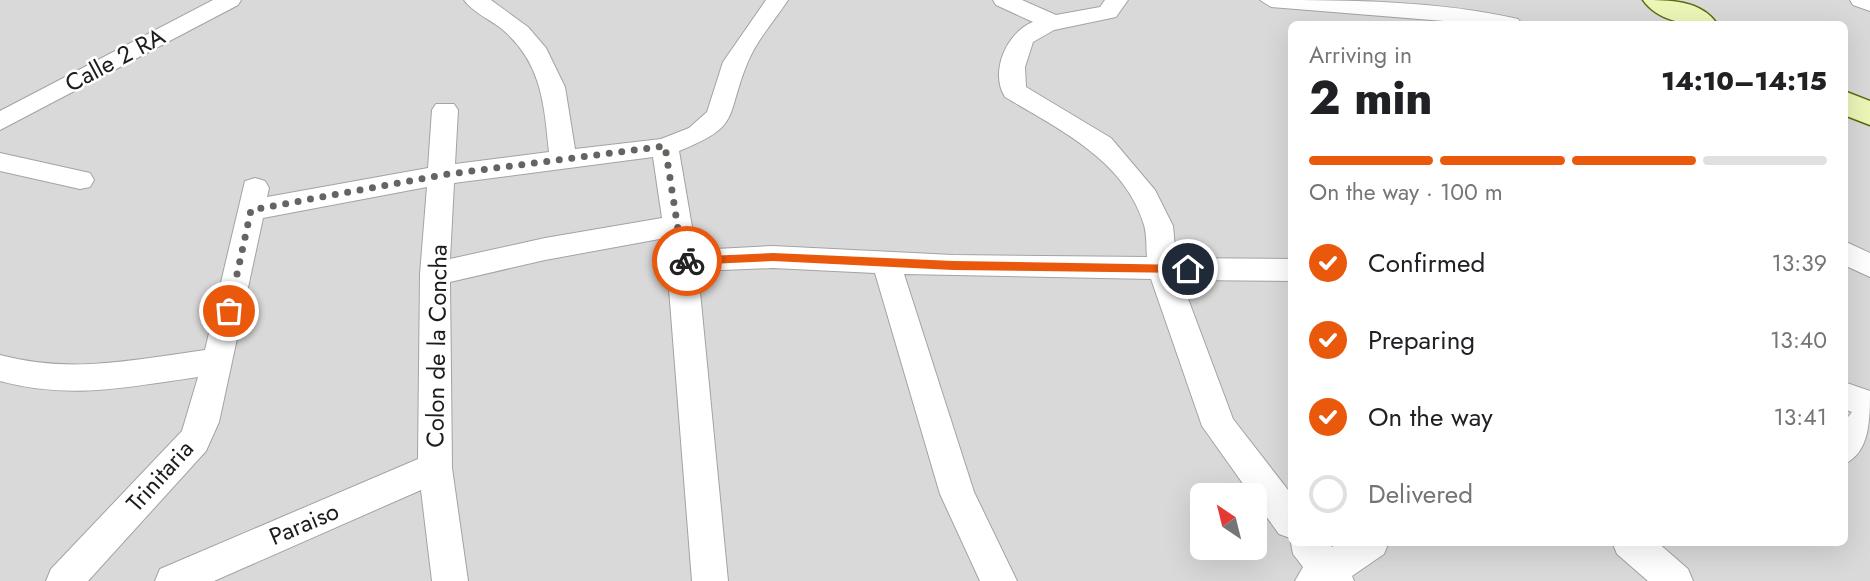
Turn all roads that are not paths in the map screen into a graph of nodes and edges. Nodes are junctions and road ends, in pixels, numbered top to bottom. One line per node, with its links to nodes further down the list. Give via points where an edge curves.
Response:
1 (230, 0): 15 (street, Calle 2 RA)
2 (475, 0): 17 (street, via 529,43 550,77)
3 (777, 0): 16 (street, via 735,62 719,116 698,134)
4 (1004, 0): 11 (street)
5 (1116, 0): 11 (street, via 1108,12)
6 (1271, 0): 9 (street)
7 (1861, 0): 8 (street)
8 (1870, 4)
9 (1321, 15): 10 (street)
10 (1496, 21)
11 (1056, 24): 26 (street, via 1036,27 1020,40 1011,73 1014,92 1102,144 1141,190 1159,226)
12 (1848, 103): 14 (street)
13 (445, 110): 19 (street, Colon de la Concha)
14 (1870, 114)
15 (0, 122)
16 (665, 146): 17 (street); 21 (street)
17 (563, 159): 19 (street)
18 (0, 162): 20 (street)
19 (442, 175): 28 (street, Colon de la Concha); 29 (street, Trinitaria, via 253,199)
20 (80, 180)
21 (677, 226): 23 (street); 28 (street)
22 (1848, 253): 25 (street)
23 (683, 261): 24 (street, via 773,257); 43 (street)
24 (886, 262): 26 (street); 44 (street, via 957,494)
25 (1870, 266)
26 (1162, 269): 27 (street); 36 (street, via 1219,426)
27 (1288, 270)
28 (435, 274): 35 (street, Colon de la Concha)
29 (218, 361): 30 (street, via 89,380 33,377); 40 (street, Trinitaria, via 194,441)
30 (0, 368)
31 (1848, 397): 32 (street)
32 (1870, 405)
33 (1870, 412): 34 (street)
34 (1848, 444)
35 (435, 468): 41 (street, Paraiso); 42 (street, Colon de la Concha)
36 (1288, 518)
37 (1363, 546): 39 (street)
38 (1647, 546): 45 (street)
39 (1320, 569)
40 (64, 581)
41 (173, 581)
42 (450, 581)
43 (710, 581)
44 (999, 581)
45 (1675, 581)

